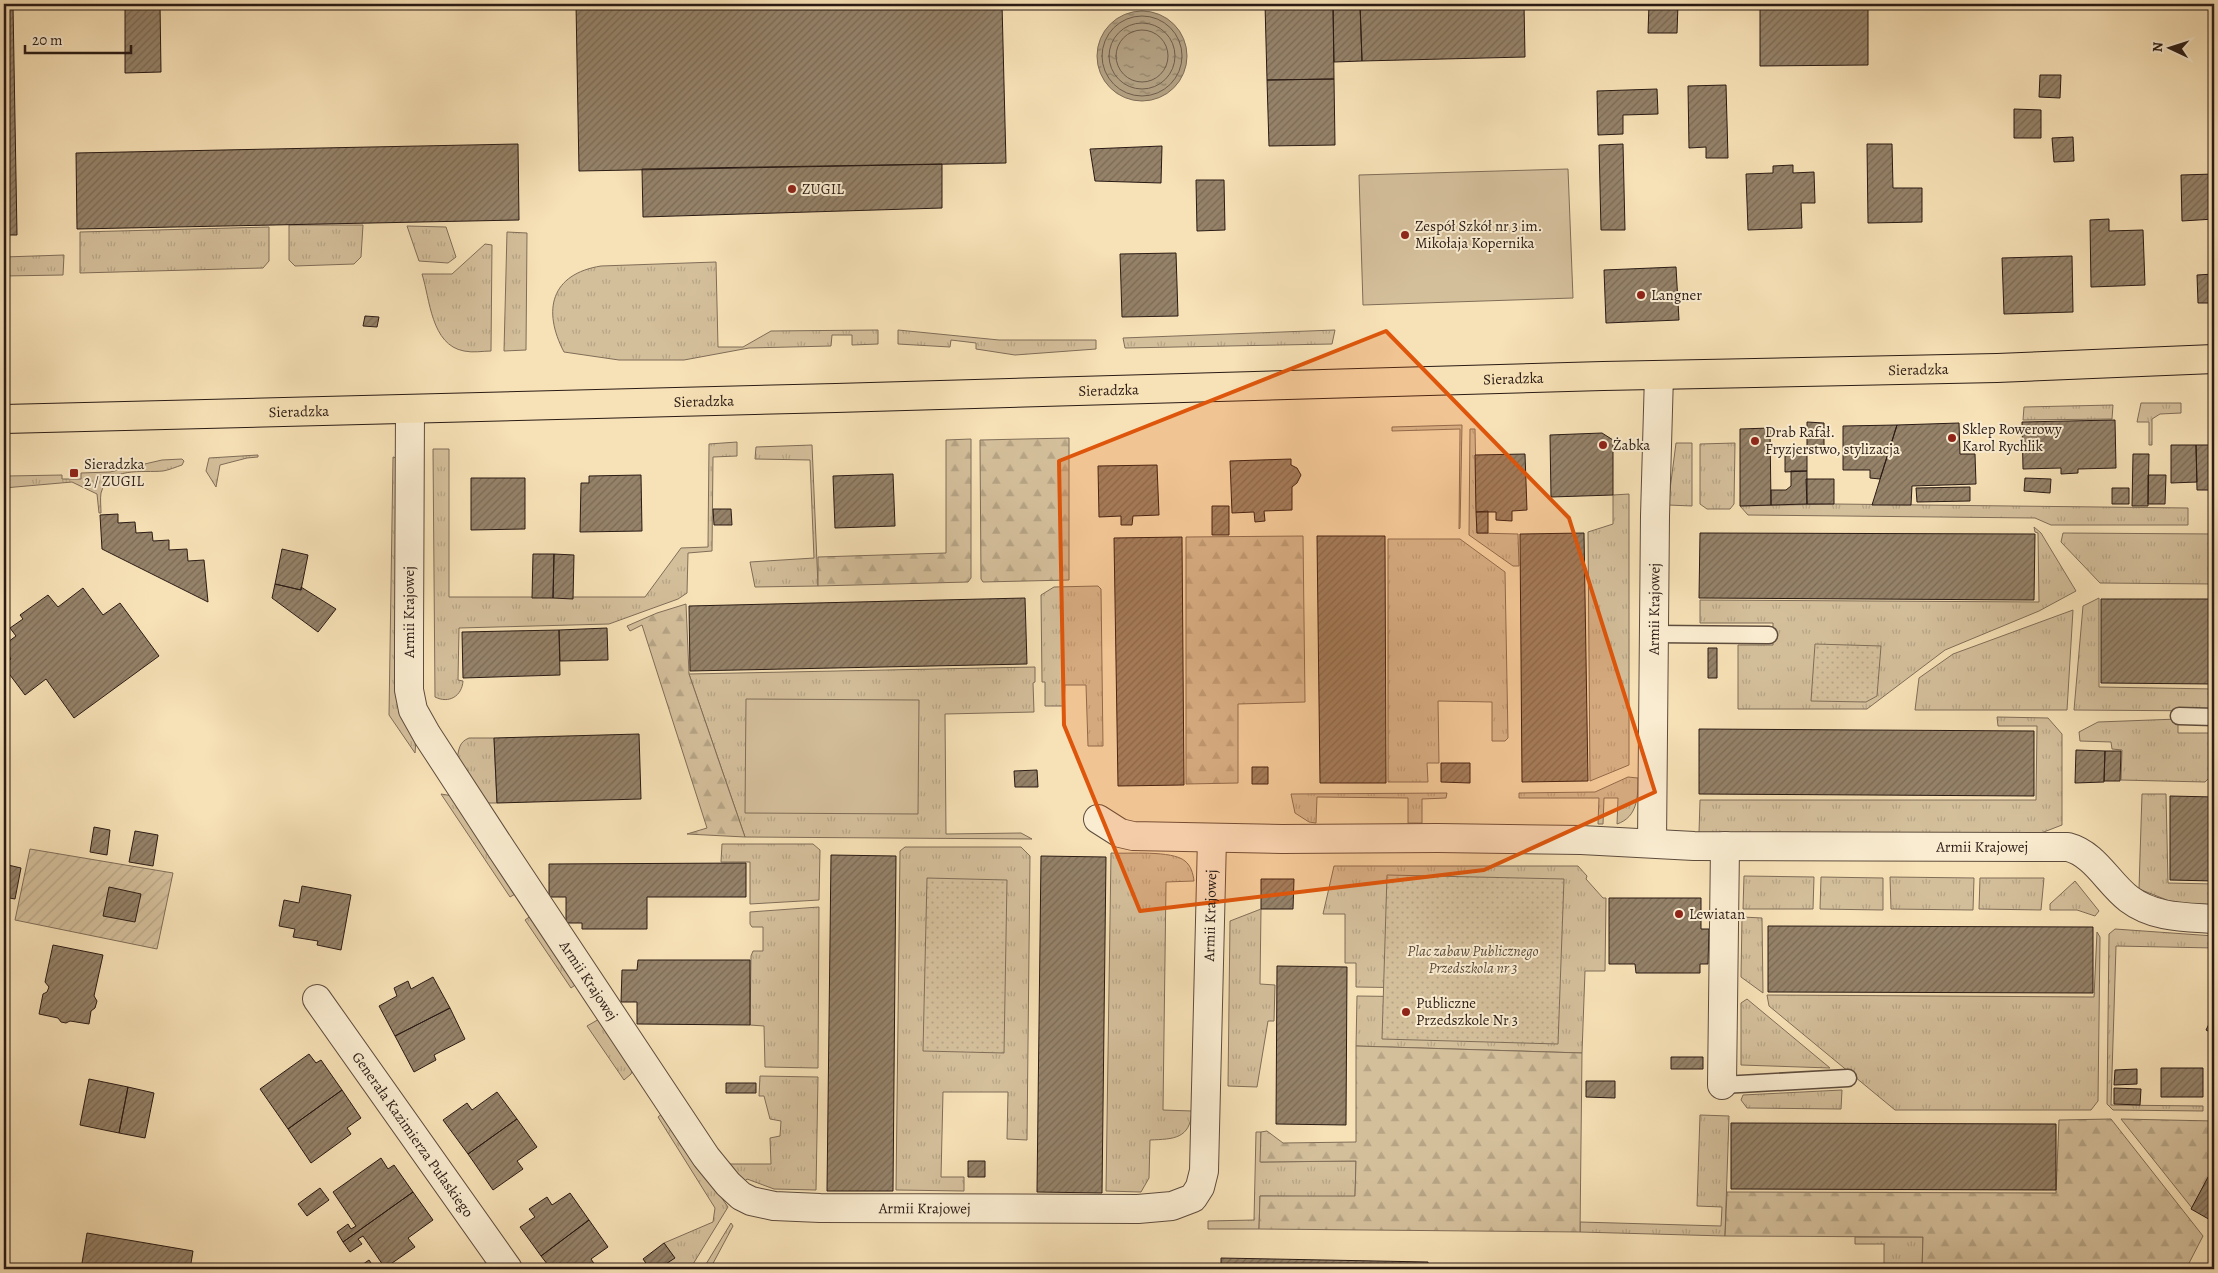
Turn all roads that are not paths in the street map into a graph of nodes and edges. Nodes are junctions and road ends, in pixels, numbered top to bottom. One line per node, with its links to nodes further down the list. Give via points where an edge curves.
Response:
1 (2214, 359): 2 (main road, Sieradzka, via 1997,368)
2 (1659, 375): 3 (main road, Sieradzka); 5 (street, Armii Krajowej)
3 (410, 409): 4 (main road, Sieradzka); 10 (street, Armii Krajowej, via 409,690 412,710 717,1172 751,1201 774,1206 820,1208 1138,1210 1172,1206 1193,1198 1204,1171)
4 (4, 419)
5 (1654, 634): 6 (lane); 11 (street, Armii Krajowej)
6 (1769, 635)
7 (2179, 716): 8 (lane)
8 (2214, 717)
9 (1098, 819): 10 (street, via 1133,836)
10 (1212, 838): 11 (street, Armii Krajowej, via 1438,838)
11 (1652, 843): 12 (street, Armii Krajowej)
12 (1725, 846): 13 (street, Armii Krajowej, via 2068,847 2090,857 2117,888 2141,907 2159,914); 16 (street)
13 (2214, 919)
14 (317, 1000): 17 (street, Generała Kazimierza Pułaskiego)
15 (1848, 1078): 16 (lane)
16 (1722, 1085)
17 (508, 1269)

